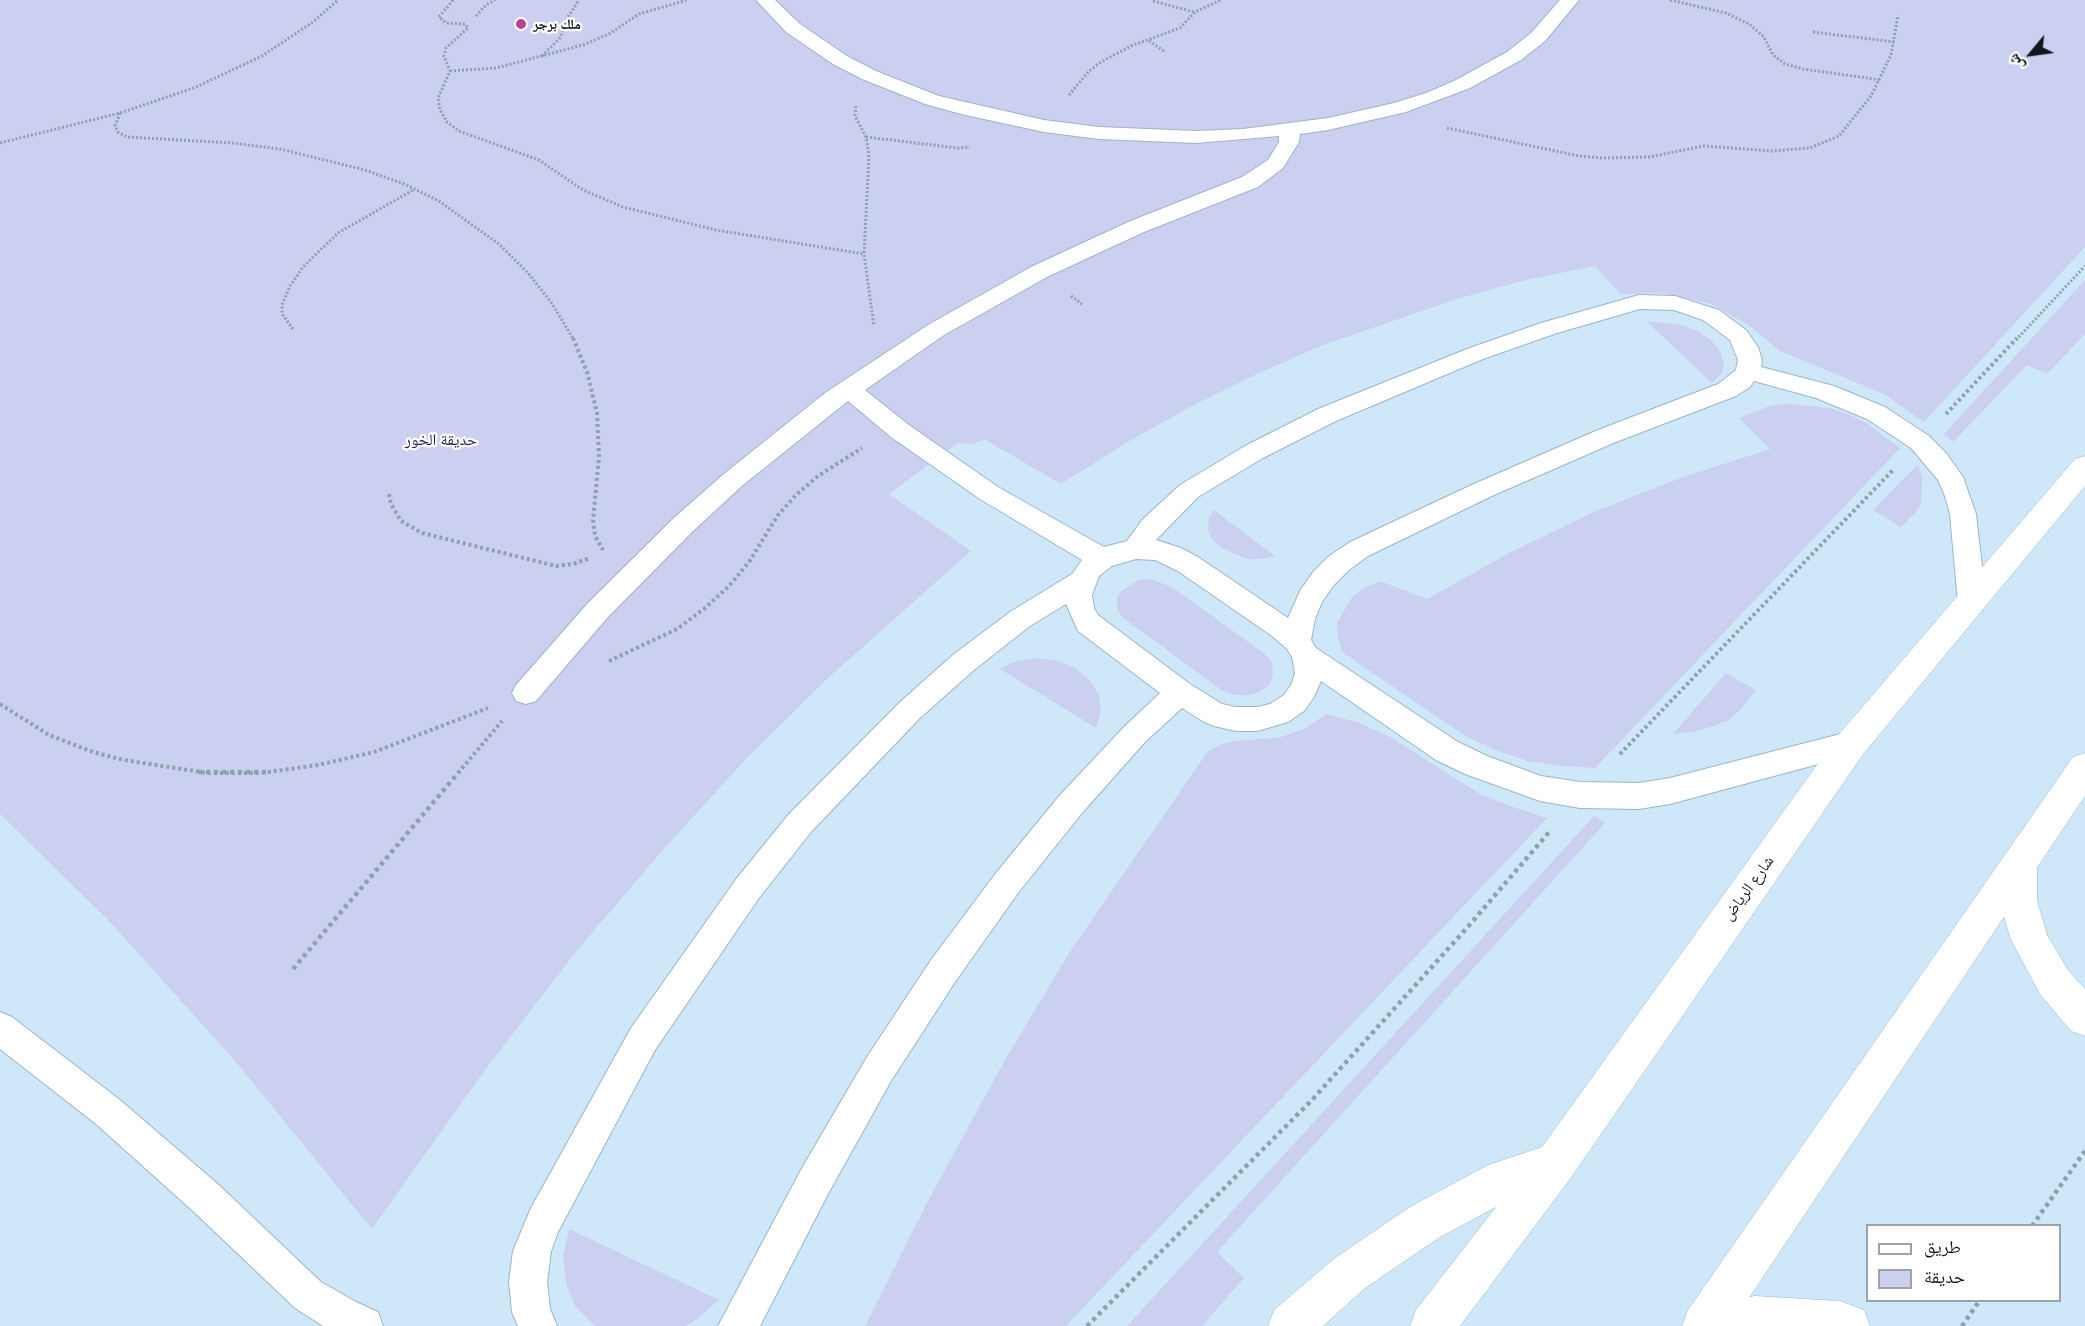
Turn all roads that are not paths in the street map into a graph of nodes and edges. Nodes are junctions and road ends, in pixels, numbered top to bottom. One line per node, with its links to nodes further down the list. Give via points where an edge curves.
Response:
1 (765, 0): 3 (lane, via 793,28 840,60 881,80 968,110 1044,126 1147,136 1243,135)
2 (1570, 0): 3 (lane, via 1538,38 1463,84 1399,108)
3 (1290, 130): 5 (lane, via 1289,142 1276,164 1250,182 1136,227 1039,272 946,324)
4 (1748, 371): 7 (lane, via 1746,347 1738,335 1711,315 1675,303 1639,302 1624,306 1475,354 1327,415 1189,491 1151,527); 9 (lane, via 1851,401 1899,426 1928,451 1950,477 1958,496); 10 (lane, via 1726,390 1547,462 1359,549 1323,579 1310,598 1301,619)
5 (848, 389): 8 (lane); 12 (lane, via 734,479 598,610)
6 (2085, 466): 9 (main road, شارع الرياض)
7 (1136, 549): 8 (lane, via 1119,552); 10 (lane, via 1155,550 1188,564 1282,628)
8 (1092, 570): 11 (lane, via 1078,595 1088,623); 20 (lane, via 964,662 909,711 800,824 715,933 643,1039 544,1221 532,1251 528,1282 531,1312)
9 (1972, 603): 13 (main road, شارع الرياض)
10 (1301, 649): 11 (lane, via 1309,673 1305,689 1294,704 1278,714 1236,719 1214,714); 13 (lane, via 1447,751 1507,778 1580,795 1639,796 1670,791)
11 (1180, 692): 21 (lane, via 1071,804 943,971 879,1069)
12 (526, 693)
13 (1852, 743): 18 (main road, شارع الرياض)
14 (2085, 767): 15 (main road)
15 (2019, 864): 16 (main road, via 2018,900 2030,940 2054,982); 24 (main road)
16 (2085, 1017)
17 (0, 1028): 19 (lane, via 108,1112 308,1294)
18 (1555, 1164): 22 (main road, via 1503,1179 1425,1222 1350,1273); 23 (main road, شارع الرياض)
19 (364, 1326)
20 (538, 1326)
21 (737, 1326)
22 (1290, 1326)
23 (1431, 1326)
24 (1704, 1326)
25 (1712, 1326): 26 (main road, via 1755,1318)
26 (1848, 1326)

